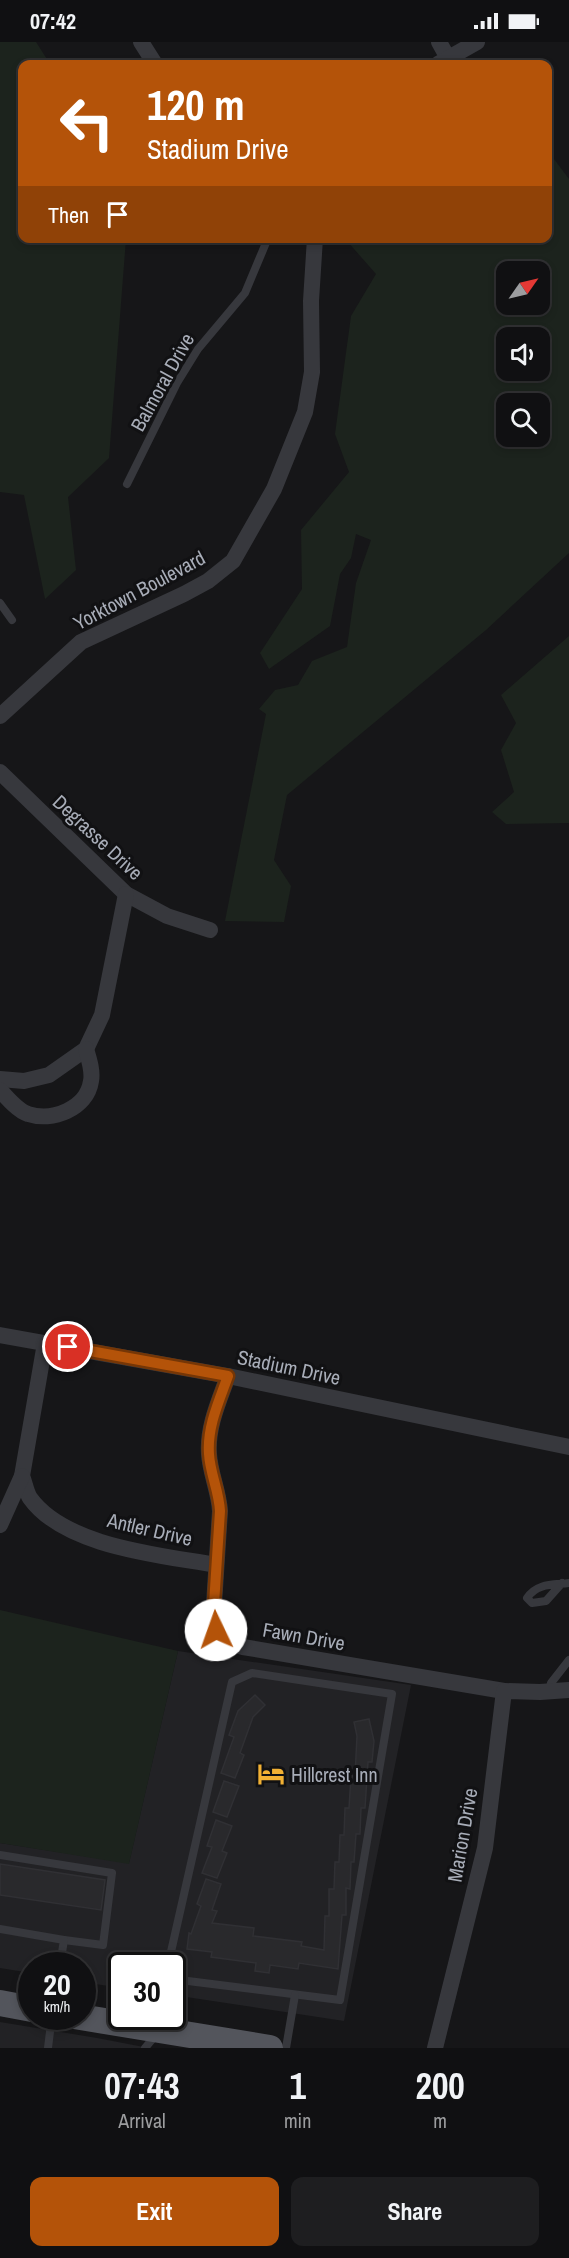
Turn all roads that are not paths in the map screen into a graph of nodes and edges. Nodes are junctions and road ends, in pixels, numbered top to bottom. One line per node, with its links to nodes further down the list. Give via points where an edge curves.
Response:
1 (141, 42): 4 (street)
2 (439, 42): 5 (street)
3 (477, 42): 6 (street)
4 (152, 60)
5 (443, 60)
6 (445, 60)
7 (266, 243): 9 (lane, Balmoral Drive, via 245,293 198,349 177,383)
8 (315, 243): 12 (street, Yorktown Boulevard, via 312,372 305,412 274,489 233,561 184,594 81,642)
9 (127, 484)
10 (0, 603): 11 (lane)
11 (12, 620)
12 (0, 716)
13 (0, 772): 14 (street, Degrasse Drive)
14 (126, 894): 15 (street, Degrasse Drive, via 167,916); 16 (street, via 102,1016)
15 (210, 930)
16 (86, 1049): 17 (street, via 49,1075 24,1081); 18 (street, via 91,1082 86,1094 66,1112 49,1117 26,1114)
17 (0, 1078)
18 (0, 1090)
19 (0, 1335): 20 (street, Stadium Drive)
20 (45, 1343): 21 (street, Stadium Drive); 23 (street)
21 (228, 1376): 22 (street, Stadium Drive); 25 (street, Fawn Drive, via 210,1430 209,1456 220,1511)
22 (569, 1447)
23 (22, 1476): 24 (street); 25 (street, Antler Drive, via 29,1497 57,1524 115,1546)
24 (0, 1525)
25 (216, 1565): 28 (street, Fawn Drive, via 213,1620 226,1642)
26 (569, 1660): 29 (lane)
27 (569, 1690): 29 (street)
28 (504, 1691): 29 (street); 45 (street, Marion Drive, via 485,1848)
29 (549, 1691)
30 (0, 1855): 32 (lane, via 112,1873 104,1945)
31 (0, 1929): 32 (lane)
32 (64, 1940): 33 (lane)
33 (62, 1952)
34 (171, 1952): 36 (lane, via 232,1682 252,1673 392,1694 339,2000)
35 (186, 1981): 36 (lane)
36 (295, 1995): 44 (lane)
37 (0, 2003): 38 (main road)
38 (18, 2006)
39 (96, 2020): 41 (main road)
40 (50, 2030): 42 (lane)
41 (156, 2031): 43 (main road)
42 (48, 2048)
43 (270, 2048)
44 (286, 2048)
45 (435, 2048)

